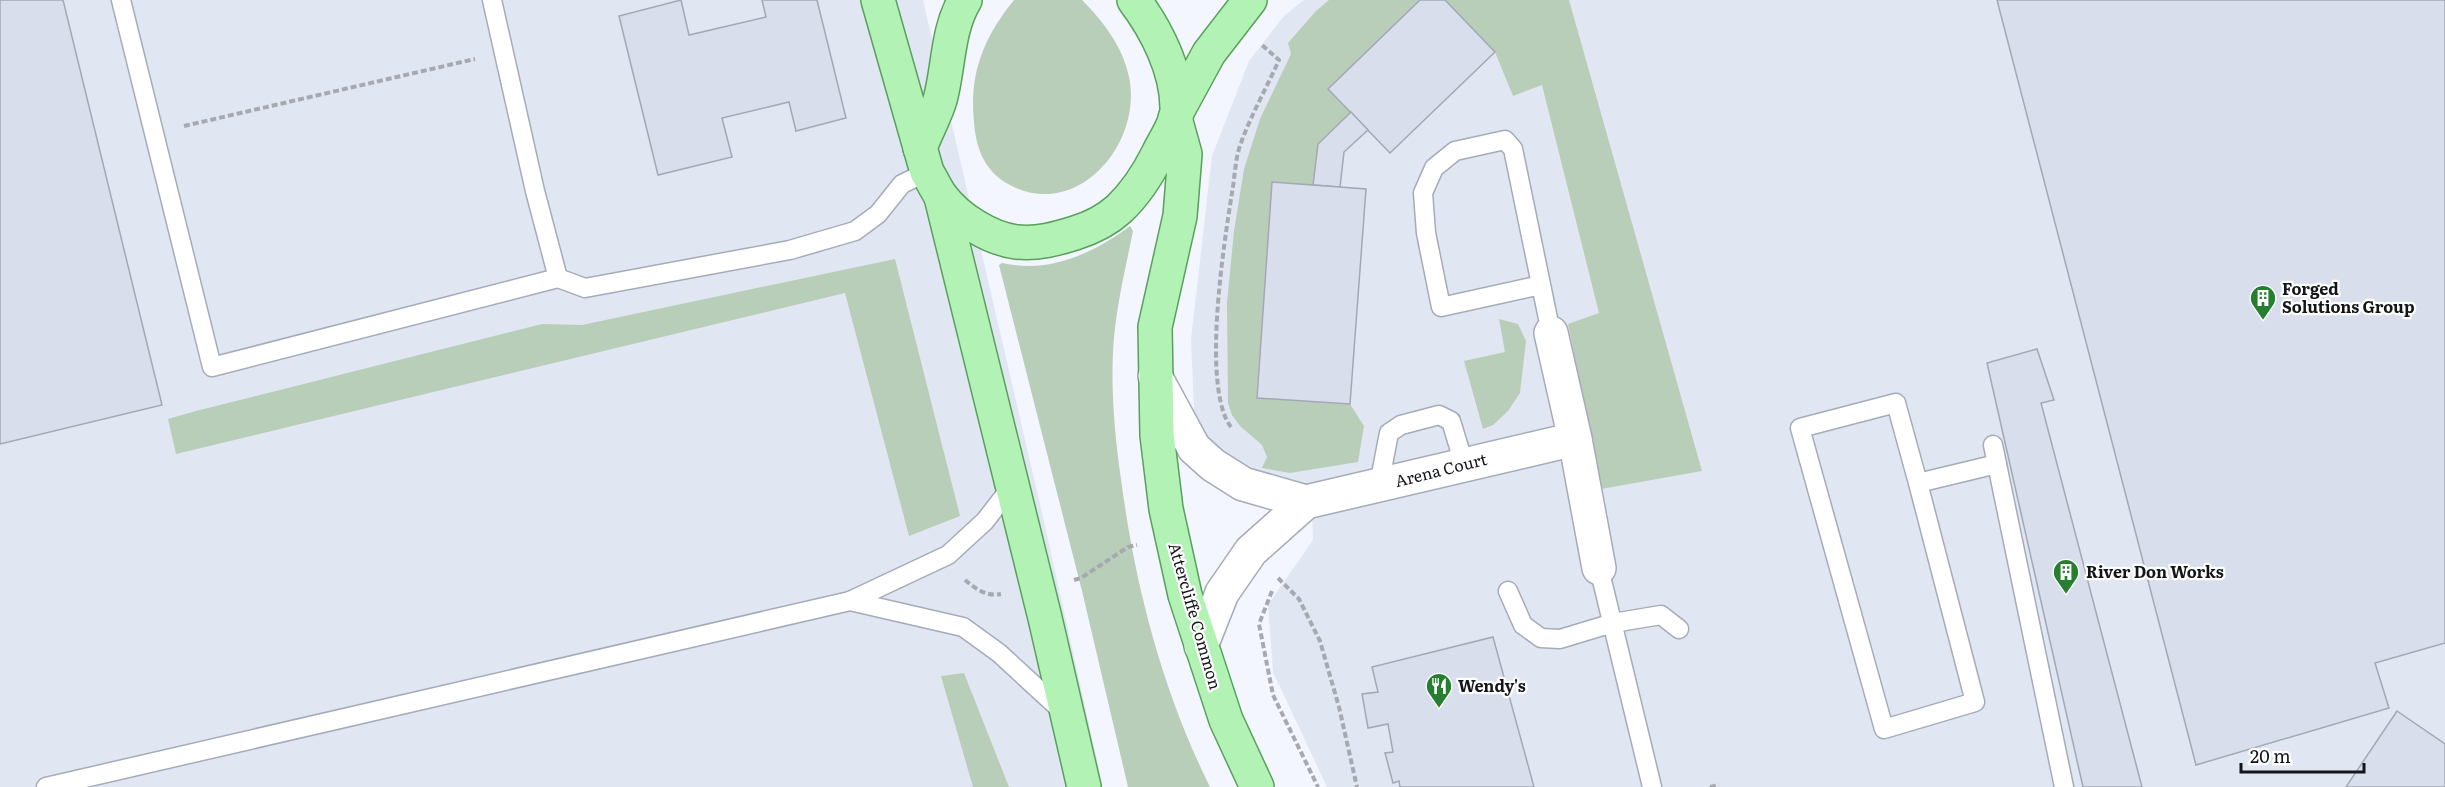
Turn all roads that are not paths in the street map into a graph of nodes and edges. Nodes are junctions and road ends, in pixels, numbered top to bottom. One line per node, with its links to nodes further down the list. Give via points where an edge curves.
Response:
1 (121, 0): 9 (lane, via 212,367)
2 (492, 0): 9 (lane)
3 (878, 0): 8 (main road)
4 (965, 0): 8 (main road, via 951,39)
5 (1134, 0): 7 (main road, Attercliffe Common, via 1147,17 1166,59 1174,84)
6 (1242, 9): 7 (main road, via 1209,53)
7 (1176, 114): 8 (main road, via 1152,164 1118,210 1092,228 1056,240 1016,242 976,227); 12 (main road, Attercliffe Common, via 1185,154 1180,216 1155,327)
8 (929, 172): 9 (lane, via 902,184 878,214 855,231 790,249 585,288); 19 (main road)
9 (558, 278)
10 (1541, 285): 10 (lane, via 1513,149 1505,140 1455,151 1434,168 1423,193 1426,233 1441,307); 11 (lane)
11 (1551, 333): 13 (street)
12 (1155, 376): 20 (street, Arena Court, via 1194,448 1213,465 1243,484); 26 (main road, Attercliffe Common, via 1157,435 1172,538)
13 (1575, 439): 15 (street, Arena Court); 21 (street)
14 (1993, 445): 16 (lane)
15 (1464, 464): 18 (street, Arena Court); 18 (lane, via 1451,421 1440,415 1401,425 1389,433)
16 (1997, 464): 17 (lane); 32 (lane)
17 (1918, 483): 17 (lane, via 1975,702 1884,729 1800,428 1896,403)
18 (1379, 485): 20 (street, Arena Court)
19 (1012, 486): 23 (lane, via 985,521 948,555); 27 (main road)
20 (1306, 502): 26 (street, Arena Court, via 1251,550 1221,593)
21 (1599, 568): 24 (lane)
22 (1509, 591): 24 (lane, via 1523,625 1541,638 1560,639)
23 (850, 601): 27 (lane, via 963,627 999,653); 28 (lane)
24 (1613, 623): 25 (lane, via 1661,615); 31 (lane)
25 (1679, 629)
26 (1202, 646): 30 (main road, Attercliffe Common, via 1226,720)
27 (1067, 715): 29 (main road)
28 (46, 787)
29 (1084, 787)
30 (1257, 787)
31 (1652, 787)
32 (2064, 787)

